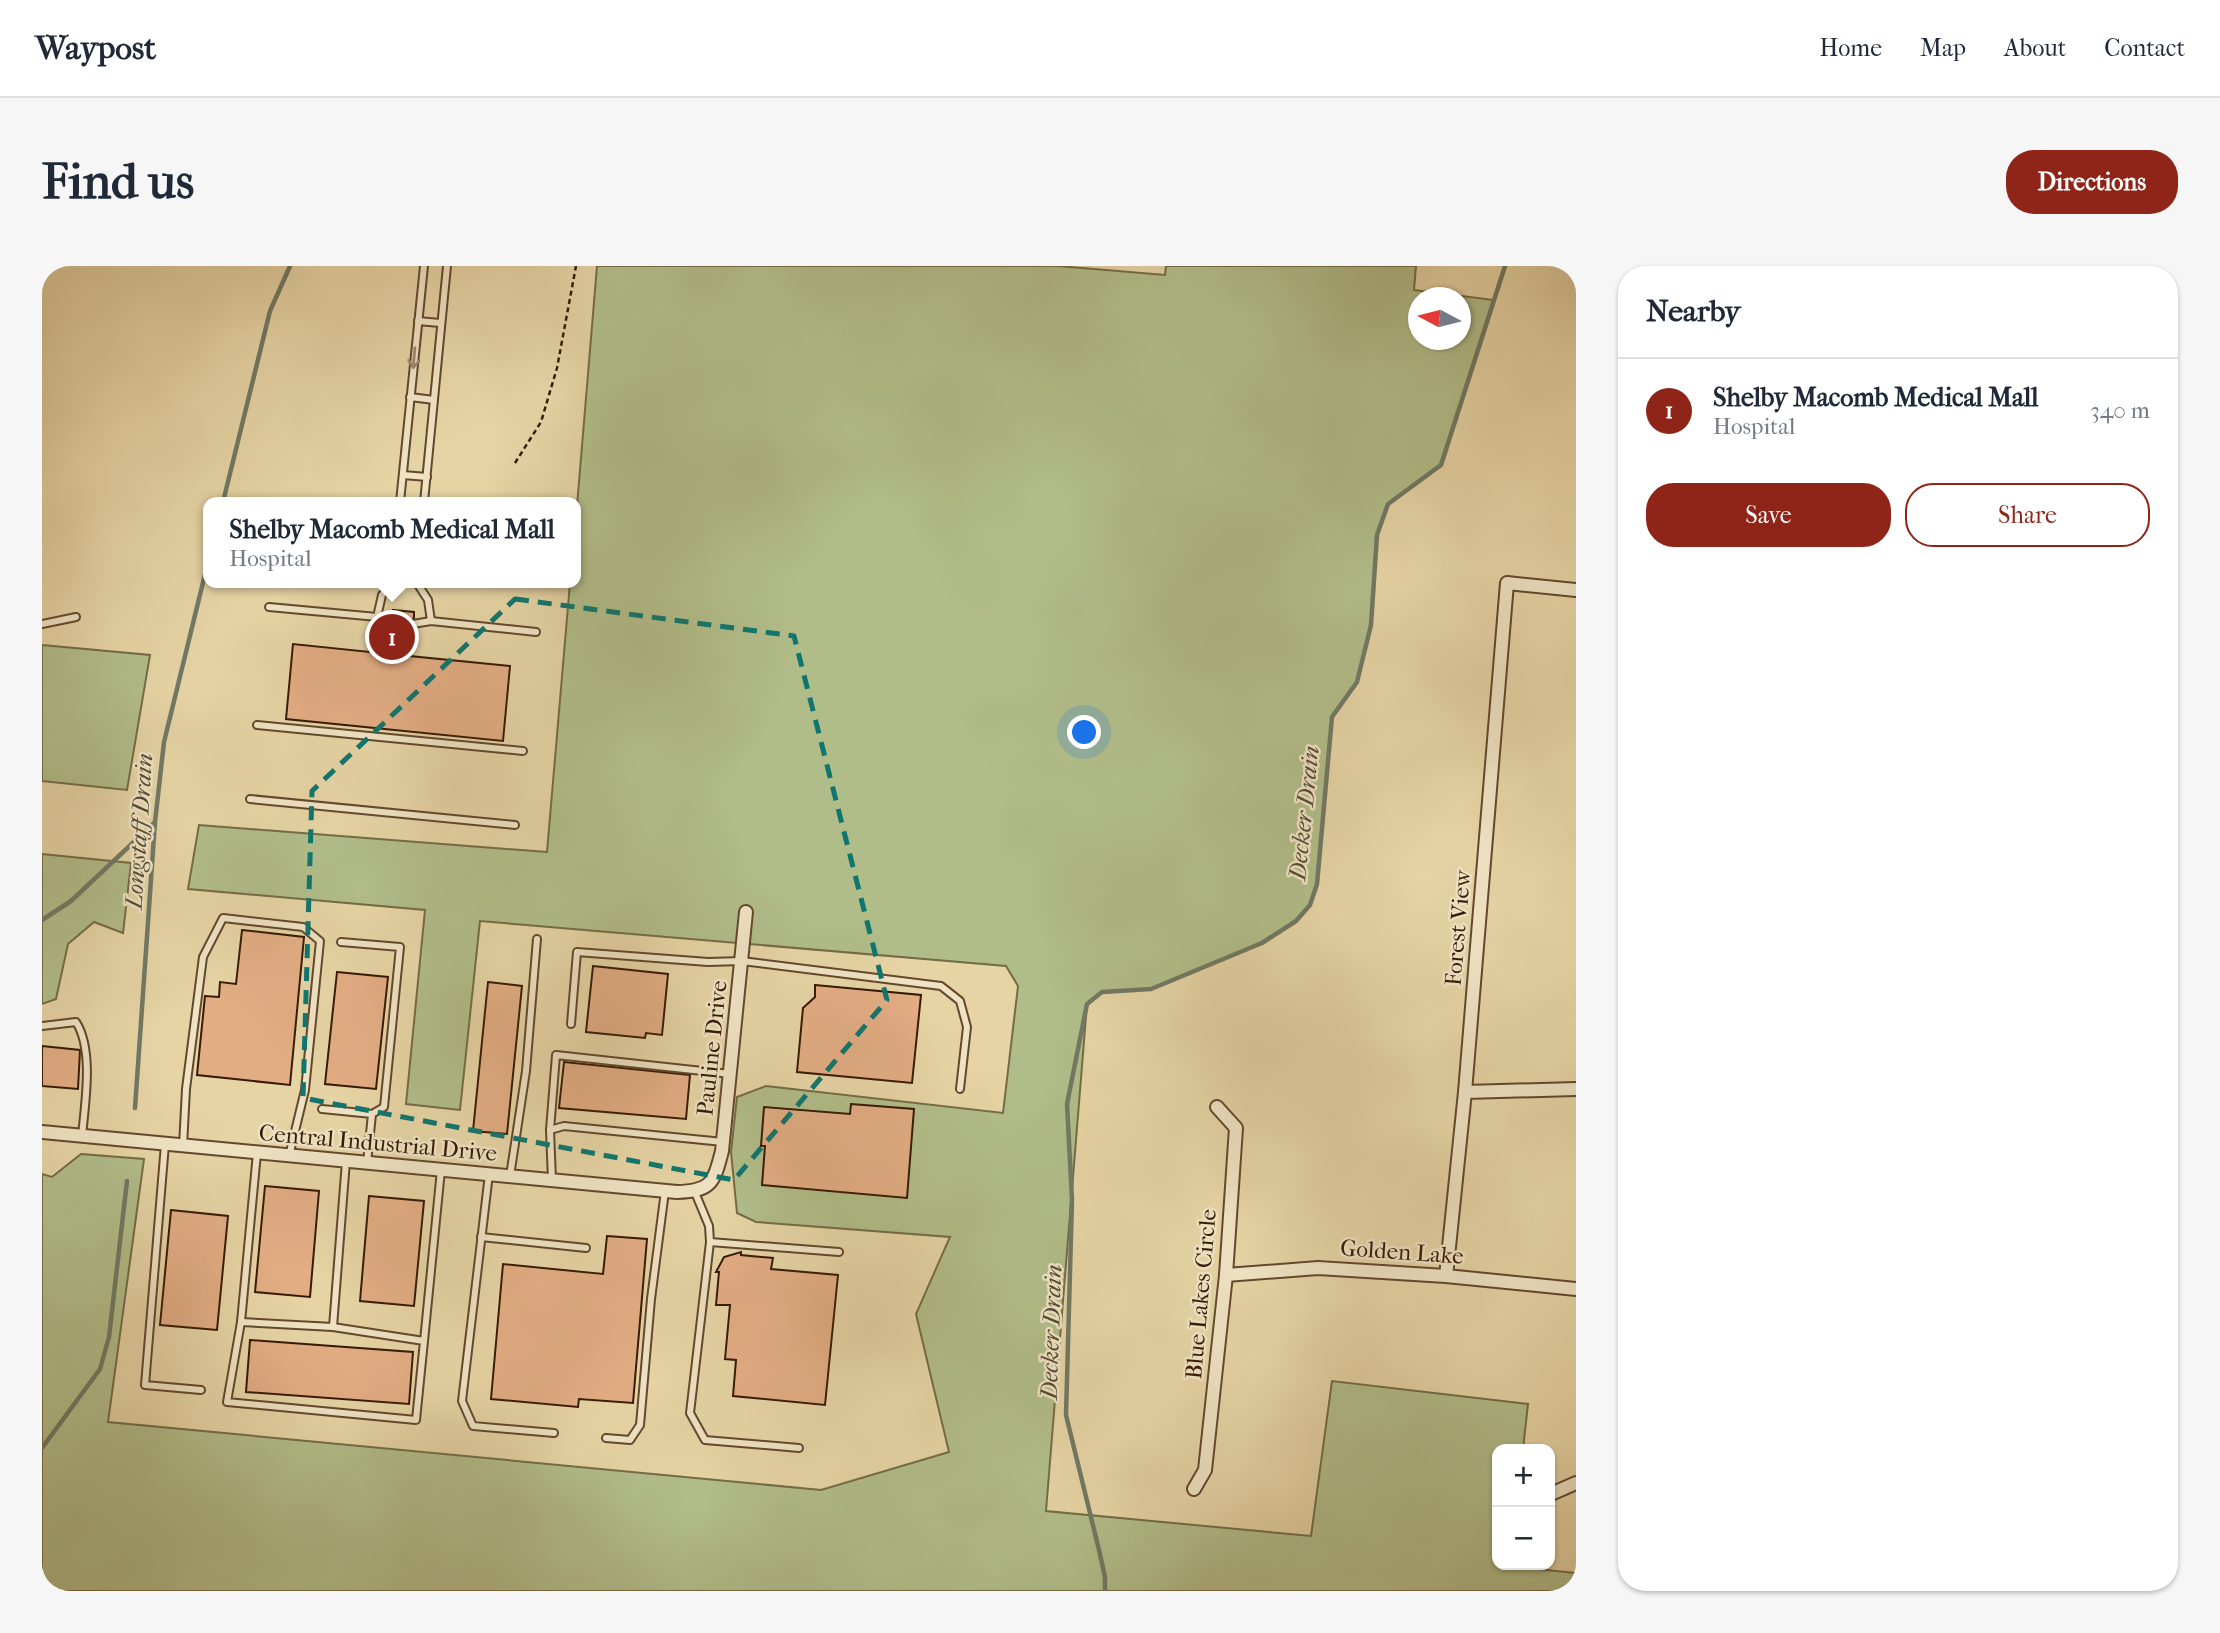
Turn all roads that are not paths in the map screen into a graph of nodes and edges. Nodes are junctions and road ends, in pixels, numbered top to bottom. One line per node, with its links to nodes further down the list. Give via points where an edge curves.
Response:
1 (424, 266): 3 (lane)
2 (447, 266): 4 (lane)
3 (418, 321): 4 (lane); 5 (lane, one-way to 5)
4 (440, 323): 6 (lane)
5 (410, 397): 6 (lane); 7 (lane)
6 (434, 400): 8 (lane)
7 (403, 475): 8 (lane); 9 (lane)
8 (427, 477): 10 (lane)
9 (401, 497)
10 (425, 497)
11 (387, 588): 16 (lane)
12 (420, 588): 17 (lane, via 428,600)
13 (1576, 590): 35 (street, Forest View, via 1507,583)
14 (269, 607): 16 (lane)
15 (76, 617): 19 (lane)
16 (377, 617): 18 (lane)
17 (431, 621): 20 (lane); 21 (lane)
18 (392, 622)
19 (42, 624)
20 (413, 624)
21 (536, 632)
22 (257, 725): 23 (lane)
23 (523, 751)
24 (250, 799): 25 (lane)
25 (515, 824)
26 (746, 912): 29 (street, Pauline Drive)
27 (537, 939): 51 (lane, via 526,1071)
28 (341, 942): 38 (lane, via 400,947 384,1107)
29 (742, 961): 30 (lane, via 577,952); 32 (street, Pauline Drive); 33 (lane, via 941,986 960,1001 967,1027)
30 (571, 1024)
31 (42, 1027): 41 (lane, via 76,1022 83,1032 87,1085)
32 (730, 1074): 39 (lane, via 556,1055); 42 (street, Pauline Drive)
33 (960, 1089)
34 (1576, 1089): 35 (street)
35 (1465, 1092): 61 (street, Forest View)
36 (1217, 1107): 60 (street, Blue Lakes Circle, via 1236,1128)
37 (322, 1109): 38 (lane)
38 (372, 1114): 48 (lane)
39 (550, 1130): 42 (lane, via 564,1126); 52 (lane)
40 (42, 1132): 41 (street, Central Industrial Drive)
41 (82, 1136): 43 (street, Central Industrial Drive)
42 (723, 1142): 53 (street, Pauline Drive)
43 (165, 1144): 44 (street, Central Industrial Drive); 66 (lane, via 145,1385)
44 (184, 1146): 45 (street, Central Industrial Drive); 46 (lane, via 186,1089 203,957 223,918 303,927 320,941 305,1090)
45 (257, 1153): 46 (street, Central Industrial Drive); 63 (lane)
46 (289, 1156): 47 (street, Central Industrial Drive)
47 (346, 1161): 48 (street, Central Industrial Drive); 64 (lane)
48 (367, 1163): 49 (street, Central Industrial Drive)
49 (441, 1170): 50 (street, Central Industrial Drive); 65 (lane)
50 (489, 1174): 51 (street, Central Industrial Drive); 56 (lane)
51 (510, 1176): 52 (street, Central Industrial Drive)
52 (552, 1180): 54 (street, Central Industrial Drive)
53 (709, 1185): 55 (street, Central Industrial Drive)
54 (665, 1191): 55 (street, Central Industrial Drive); 68 (lane, via 640,1425 630,1440)
55 (694, 1191): 57 (lane, via 709,1226)
56 (481, 1237): 58 (lane); 67 (lane, via 462,1401 473,1426)
57 (710, 1242): 59 (lane); 69 (lane, via 690,1413 705,1440)
58 (586, 1248)
59 (839, 1252)
60 (1226, 1275): 61 (street, Golden Lake, via 1318,1268); 71 (street, Blue Lakes Circle, via 1205,1470)
61 (1446, 1276): 62 (street, Golden Lake)
62 (1576, 1289)
63 (241, 1322): 64 (lane); 65 (lane, via 227,1402 416,1420)
64 (333, 1327): 65 (lane)
65 (424, 1341)
66 (201, 1390)
67 (554, 1433)
68 (606, 1438)
69 (799, 1448)
70 (1576, 1483): 72 (street)
71 (1194, 1489)
72 (1555, 1492)

